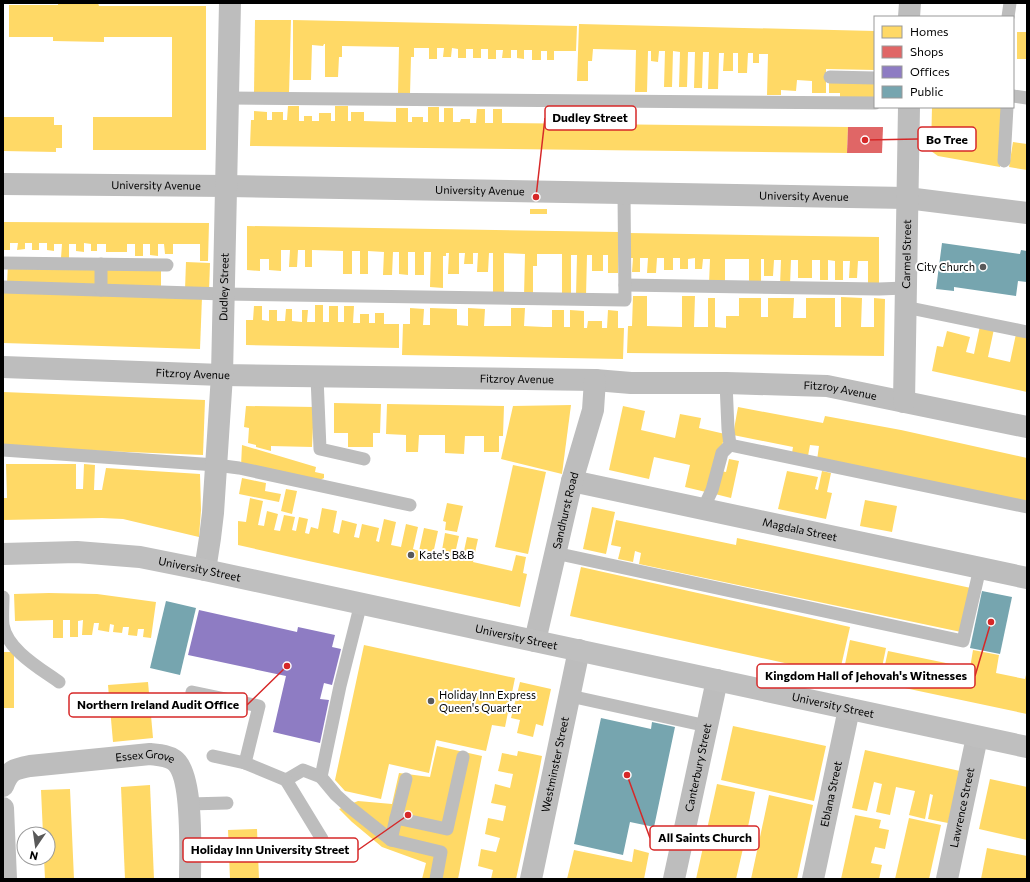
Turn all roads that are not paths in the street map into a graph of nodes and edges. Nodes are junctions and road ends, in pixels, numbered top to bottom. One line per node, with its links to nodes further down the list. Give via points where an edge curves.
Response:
1 (230, 3): 9 (street, Dudley Street)
2 (910, 3): 4 (street)
3 (1010, 3): 5 (lane)
4 (910, 16)
5 (1008, 16)
6 (830, 77): 7 (lane)
7 (874, 78)
8 (1014, 96): 10 (lane)
9 (229, 98): 11 (lane); 16 (street, Dudley Street)
10 (1027, 98)
11 (874, 103)
12 (909, 108): 18 (street, Carmel Street)
13 (1007, 108): 14 (lane)
14 (1004, 161)
15 (3, 184): 16 (street, University Avenue)
16 (227, 186): 17 (street, University Avenue); 26 (street, Dudley Street)
17 (624, 193): 18 (street, University Avenue); 23 (lane)
18 (907, 198): 19 (street, University Avenue); 27 (street, Carmel Street)
19 (1027, 213)
20 (3, 263): 21 (lane)
21 (102, 264): 22 (lane); 25 (lane)
22 (167, 265)
23 (625, 285): 26 (lane, via 625,300); 27 (lane)
24 (3, 287): 25 (lane)
25 (101, 290): 26 (lane)
26 (224, 294): 30 (street, Dudley Street)
27 (905, 297): 28 (lane); 34 (street, Carmel Street)
28 (1027, 332)
29 (3, 367): 30 (street, Fitzroy Avenue)
30 (222, 375): 31 (street, Fitzroy Avenue); 39 (street, Dudley Street)
31 (317, 376): 32 (street, Fitzroy Avenue); 38 (lane, via 320,449)
32 (595, 380): 33 (street, Fitzroy Avenue, via 631,383); 40 (street, Sandhurst Road, via 593,410)
33 (726, 383): 34 (street, Fitzroy Avenue, via 827,386); 36 (lane)
34 (904, 402): 35 (street, Fitzroy Avenue)
35 (1027, 427)
36 (730, 445): 42 (lane); 43 (lane, via 722,453 712,490)
37 (3, 450): 39 (lane)
38 (364, 460)
39 (216, 465): 41 (lane); 47 (street, Dudley Street)
40 (572, 481): 43 (street, Magdala Street); 44 (street, Sandhurst Road)
41 (410, 505)
42 (1027, 507)
43 (703, 510): 46 (street, Magdala Street)
44 (555, 553): 46 (lane, via 963,641); 51 (street, Sandhurst Road)
45 (3, 554): 47 (street, University Street, via 85,553 140,558)
46 (980, 568): 48 (street, Magdala Street)
47 (205, 570): 50 (street, University Street)
48 (1027, 578)
49 (3, 597): 54 (lane, via 3,625 7,637 24,656)
50 (361, 603): 51 (street, University Street); 64 (lane)
51 (535, 641): 52 (street, University Street)
52 (579, 650): 53 (street, University Street); 56 (street, Westminster Street)
53 (717, 680): 57 (street, University Street); 58 (street, Canterbury Street)
54 (59, 682)
55 (192, 692): 63 (lane, via 259,706)
56 (570, 696): 58 (lane); 77 (street, Westminster Street)
57 (849, 709): 59 (street, University Street); 79 (street, Eblana Street)
58 (707, 726): 78 (street, Canterbury Street)
59 (977, 737): 60 (street, University Street); 80 (street, Lawrence Street)
60 (1027, 747)
61 (213, 756): 63 (lane)
62 (463, 758): 71 (lane, via 446,834)
63 (245, 763): 66 (lane)
64 (321, 777): 66 (lane, via 302,770); 73 (lane, via 347,805)
65 (406, 778): 71 (lane)
66 (286, 780): 72 (lane)
67 (3, 786): 69 (street, Essex Grove, via 7,775 15,769 150,754 164,756 178,764 187,789)
68 (227, 803): 69 (lane)
69 (189, 804): 75 (street, Essex Grove)
70 (3, 808): 74 (street)
71 (396, 818): 73 (lane)
72 (322, 839)
73 (391, 840): 76 (lane, via 442,852)
74 (5, 868)
75 (190, 879)
76 (436, 879)
77 (531, 879)
78 (674, 879)
79 (813, 879)
80 (947, 879)

